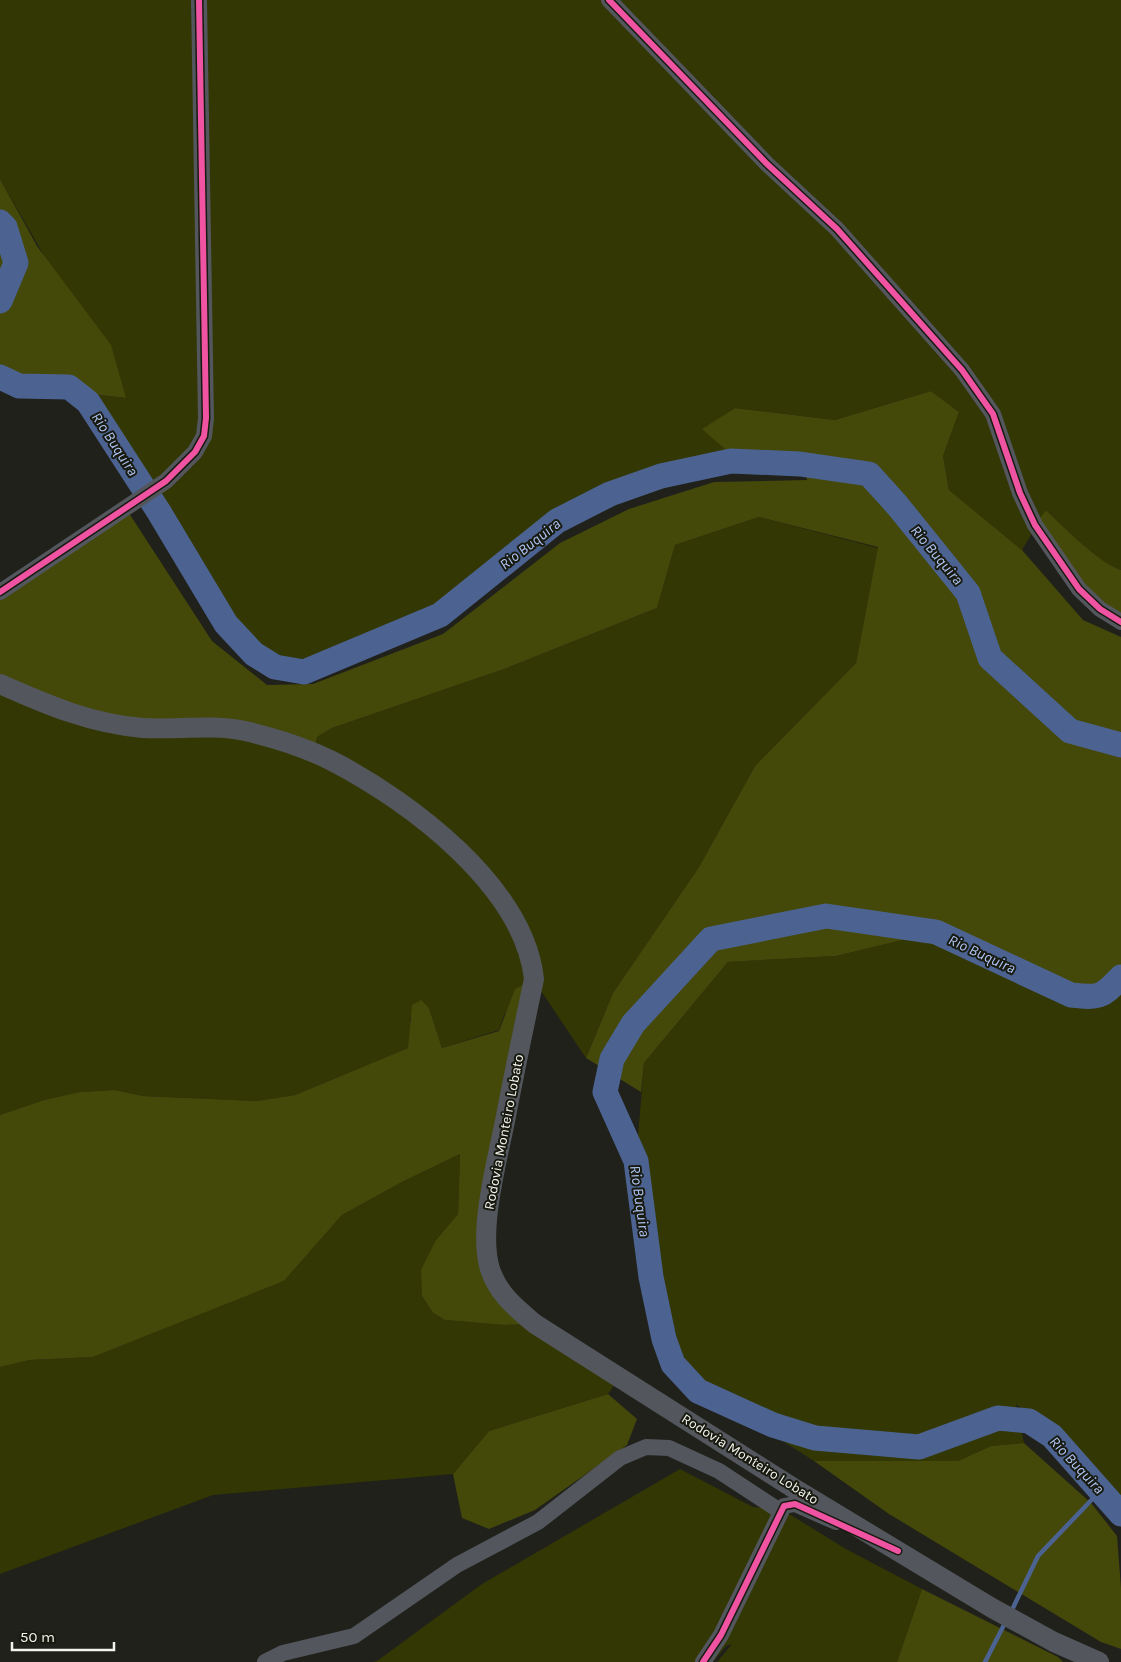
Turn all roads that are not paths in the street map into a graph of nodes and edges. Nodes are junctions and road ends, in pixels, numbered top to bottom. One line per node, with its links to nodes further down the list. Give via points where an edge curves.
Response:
1 (199, 0): 3 (street, via 204,436 195,452 166,481)
2 (609, 0): 4 (street, via 766,164 837,229 962,370 993,414 1020,493 1035,525 1079,589 1100,609)
3 (0, 592)
4 (1121, 622)
5 (0, 684): 7 (main road, Rodovia Monteiro Lobato, via 60,711 88,719 141,728 242,731 314,753 372,784 427,824 477,868 501,896 517,922 532,960 534,979 488,1203 490,1267 499,1289 536,1324)
6 (780, 1511): 7 (street, via 789,1503 795,1504); 8 (street, via 719,1470 669,1448 646,1447 620,1458 538,1522 457,1565 354,1636 283,1653); 9 (street, via 721,1635)
7 (898, 1551): 10 (main road, Rodovia Monteiro Lobato, via 1023,1626)
8 (264, 1662)
9 (703, 1662)
10 (1099, 1662)

